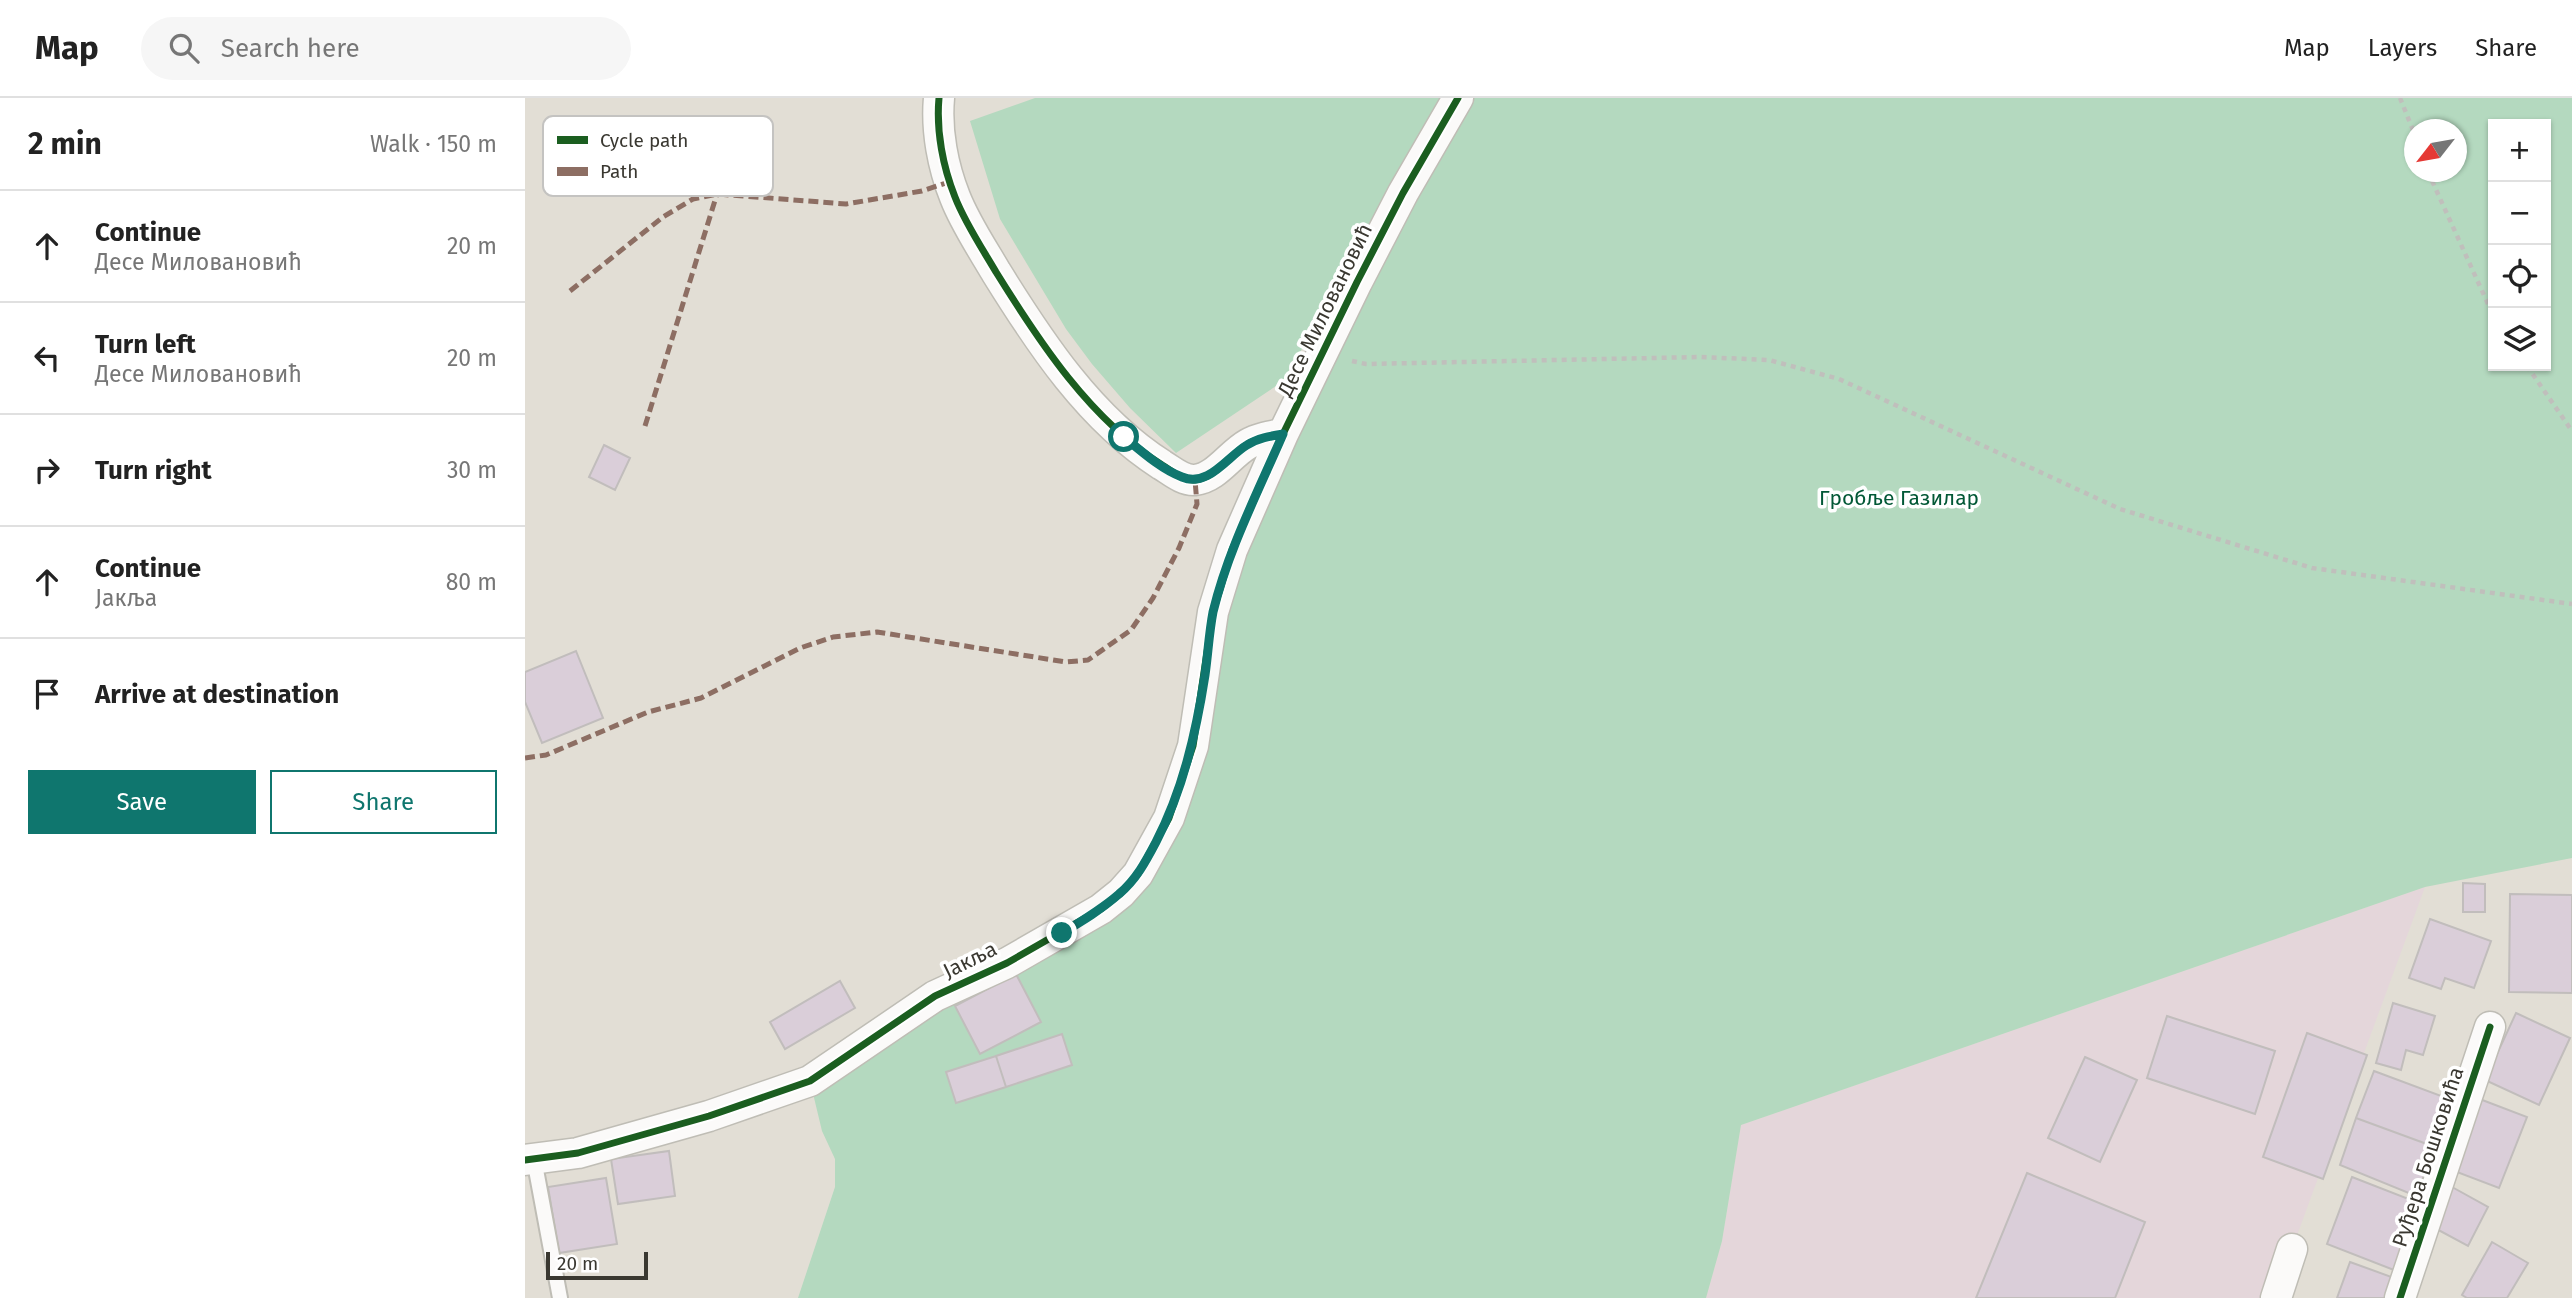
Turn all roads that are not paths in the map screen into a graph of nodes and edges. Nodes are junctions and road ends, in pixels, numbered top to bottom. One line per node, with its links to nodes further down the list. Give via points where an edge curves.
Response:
1 (939, 98): 3 (street, via 941,145 956,201 1046,349 1109,422 1146,454 1195,480 1209,475 1248,444)
2 (1458, 98): 3 (street, Десе Миловановић, via 1403,193)
3 (1283, 434): 4 (street, Десе Миловановић)
4 (1221, 584): 6 (street, Јакља, via 1193,746 1169,818 1138,874 1121,893 1062,933 936,996 810,1081 709,1116 577,1153)
5 (2490, 1027): 10 (street, Руђера Бошковића)
6 (529, 1160): 8 (lane, Јакља)
7 (2292, 1249): 9 (street)
8 (560, 1298)
9 (2276, 1298)
10 (2400, 1298)

